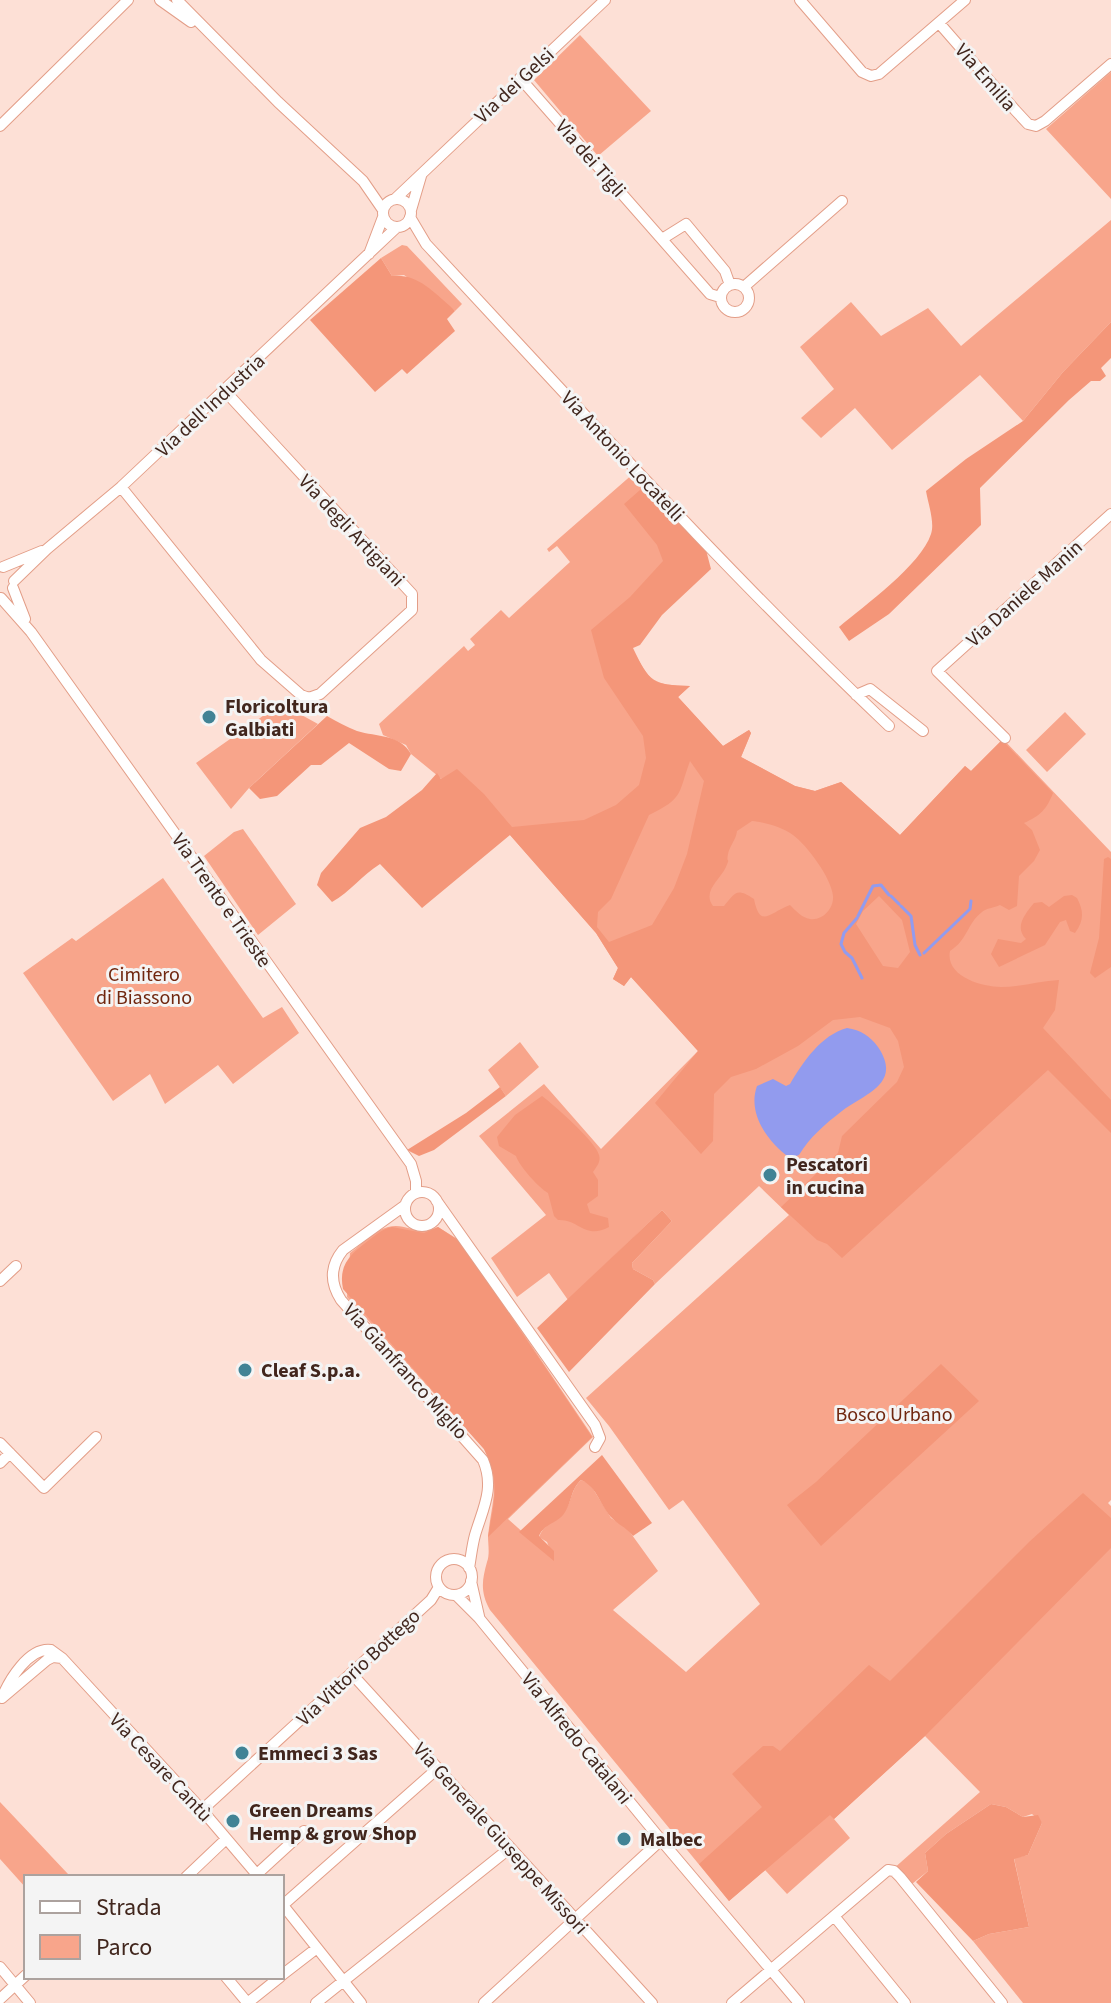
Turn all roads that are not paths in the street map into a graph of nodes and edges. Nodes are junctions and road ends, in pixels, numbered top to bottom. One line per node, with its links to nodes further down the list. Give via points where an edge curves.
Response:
1 (160, 0): 8 (street)
2 (605, 0): 10 (street, Via dei Gelsi)
3 (965, 0): 7 (street)
4 (128, 1): 11 (street)
5 (179, 1): 8 (street)
6 (802, 1): 7 (street, via 871,76)
7 (939, 23): 9 (street, Via Emilia, via 1028,124 1036,126)
8 (214, 39): 13 (street)
9 (1111, 64)
10 (520, 78): 12 (street, Via dei Gelsi); 19 (street, Via dei Tigli)
11 (0, 126)
12 (423, 170): 14 (street, Via dei Gelsi); 17 (street)
13 (363, 181): 14 (street); 16 (street)
14 (394, 200): 16 (street); 17 (street, via 403,201)
15 (842, 201): 23 (street, Via dei Tigli)
16 (383, 213): 18 (street, via 386,222); 21 (street)
17 (410, 213): 18 (street, via 407,223); 20 (street, Via Antonio Locatelli)
18 (398, 227): 20 (street, Via Antonio Locatelli); 21 (street, Via dell'Industria)
19 (662, 239): 22 (street, via 686,224 725,271); 24 (street, Via dei Tigli, via 710,294)
20 (426, 244): 33 (street, Via Antonio Locatelli, via 692,529)
21 (368, 256): 25 (street, Via dell'Industria)
22 (730, 285): 23 (street); 24 (street)
23 (745, 286): 24 (street, Via dei Tigli, via 745,310 727,310)
24 (720, 297)
25 (225, 391): 26 (street, Via dell'Industria); 26 (street, Via degli Artigiani, via 412,594 412,610 320,694 301,695 261,660)
26 (121, 487): 28 (street, Via dell'Industria)
27 (1111, 514): 36 (street, Via Daniele Manin, via 937,671)
28 (47, 549): 29 (street, Via dell'Industria); 30 (street, Via dell'Industria)
29 (2, 566): 30 (street, Via Trento e Trieste)
30 (13, 584): 31 (street, Via Trento e Trieste); 32 (street, Via Trento e Trieste)
31 (1, 598): 32 (street, Via Trento e Trieste)
32 (31, 632): 37 (street, Via Trento e Trieste)
33 (856, 695): 34 (street, Via Antonio Locatelli); 35 (street, via 870,689)
34 (889, 726)
35 (923, 731)
36 (1005, 738)
37 (413, 1169): 38 (street, Via Trento e Trieste); 39 (street, Via Trento e Trieste)
38 (416, 1193): 39 (street); 40 (street)
39 (433, 1197): 42 (street, via 439,1209); 44 (street)
40 (404, 1206): 41 (street); 43 (street, Via Gianfranco Miglio)
41 (409, 1221): 42 (street, via 421,1226); 43 (street, Via Gianfranco Miglio)
42 (435, 1222): 44 (street)
43 (381, 1224): 52 (street, Via Gianfranco Miglio, via 340,1254 334,1286 344,1304 483,1460 489,1495)
44 (459, 1230): 49 (street, via 595,1425 600,1438)
45 (16, 1266): 46 (street)
46 (0, 1281)
47 (96, 1437): 50 (street, via 44,1488)
48 (0, 1443): 50 (street)
49 (595, 1447)
50 (10, 1453): 51 (street)
51 (0, 1463)
52 (475, 1536): 53 (street, Via Gianfranco Miglio); 54 (street, Via Gianfranco Miglio)
53 (456, 1559): 54 (street); 56 (street, via 439,1568)
54 (469, 1568): 55 (street)
55 (471, 1581): 57 (street); 58 (street, Via Alfredo Catalani)
56 (439, 1587): 57 (street); 59 (street, Via Vittorio Bottego)
57 (457, 1596): 58 (street, Via Alfredo Catalani)
58 (479, 1618): 65 (street, Via Alfredo Catalani)
59 (351, 1673): 61 (street, Via Generale Giuseppe Missori); 62 (street, Via Vittorio Bottego)
60 (1, 1698): 62 (street, Via Cesare Cantù, via 47,1660 62,1658)
61 (437, 1769): 66 (street, Via Generale Giuseppe Missori); 70 (street)
62 (202, 1810): 64 (street, Via Cesare Cantù)
63 (304, 1831): 69 (street)
64 (226, 1839): 67 (street); 68 (street, Via Cesare Cantù)
65 (661, 1840): 73 (street); 76 (street, Via Alfredo Catalani)
66 (510, 1848): 73 (street, Via Generale Giuseppe Missori); 81 (street)
67 (188, 1875)
68 (257, 1875)
69 (259, 1875)
70 (284, 1903)
71 (284, 1907): 74 (street)
72 (834, 1916): 76 (street); 91 (street); 92 (street, via 878,1876 894,1871)
73 (576, 1920): 87 (street); 88 (street, Via Generale Giuseppe Missori)
74 (317, 1948): 77 (street); 81 (street)
75 (0, 1967): 82 (street)
76 (771, 1970): 89 (street); 90 (street, Via Alfredo Catalani)
77 (284, 1974)
78 (24, 1977): 82 (street)
79 (228, 1979): 80 (street, via 250,2001)
80 (277, 1979)
81 (344, 1981): 85 (street); 86 (street)
82 (15, 1985): 83 (street); 84 (street)
83 (0, 1999)
84 (30, 2003)
85 (316, 2003)
86 (361, 2003)
87 (484, 2003)
88 (652, 2003)
89 (732, 2003)
90 (799, 2003)
91 (905, 2003)
92 (1002, 2003)

